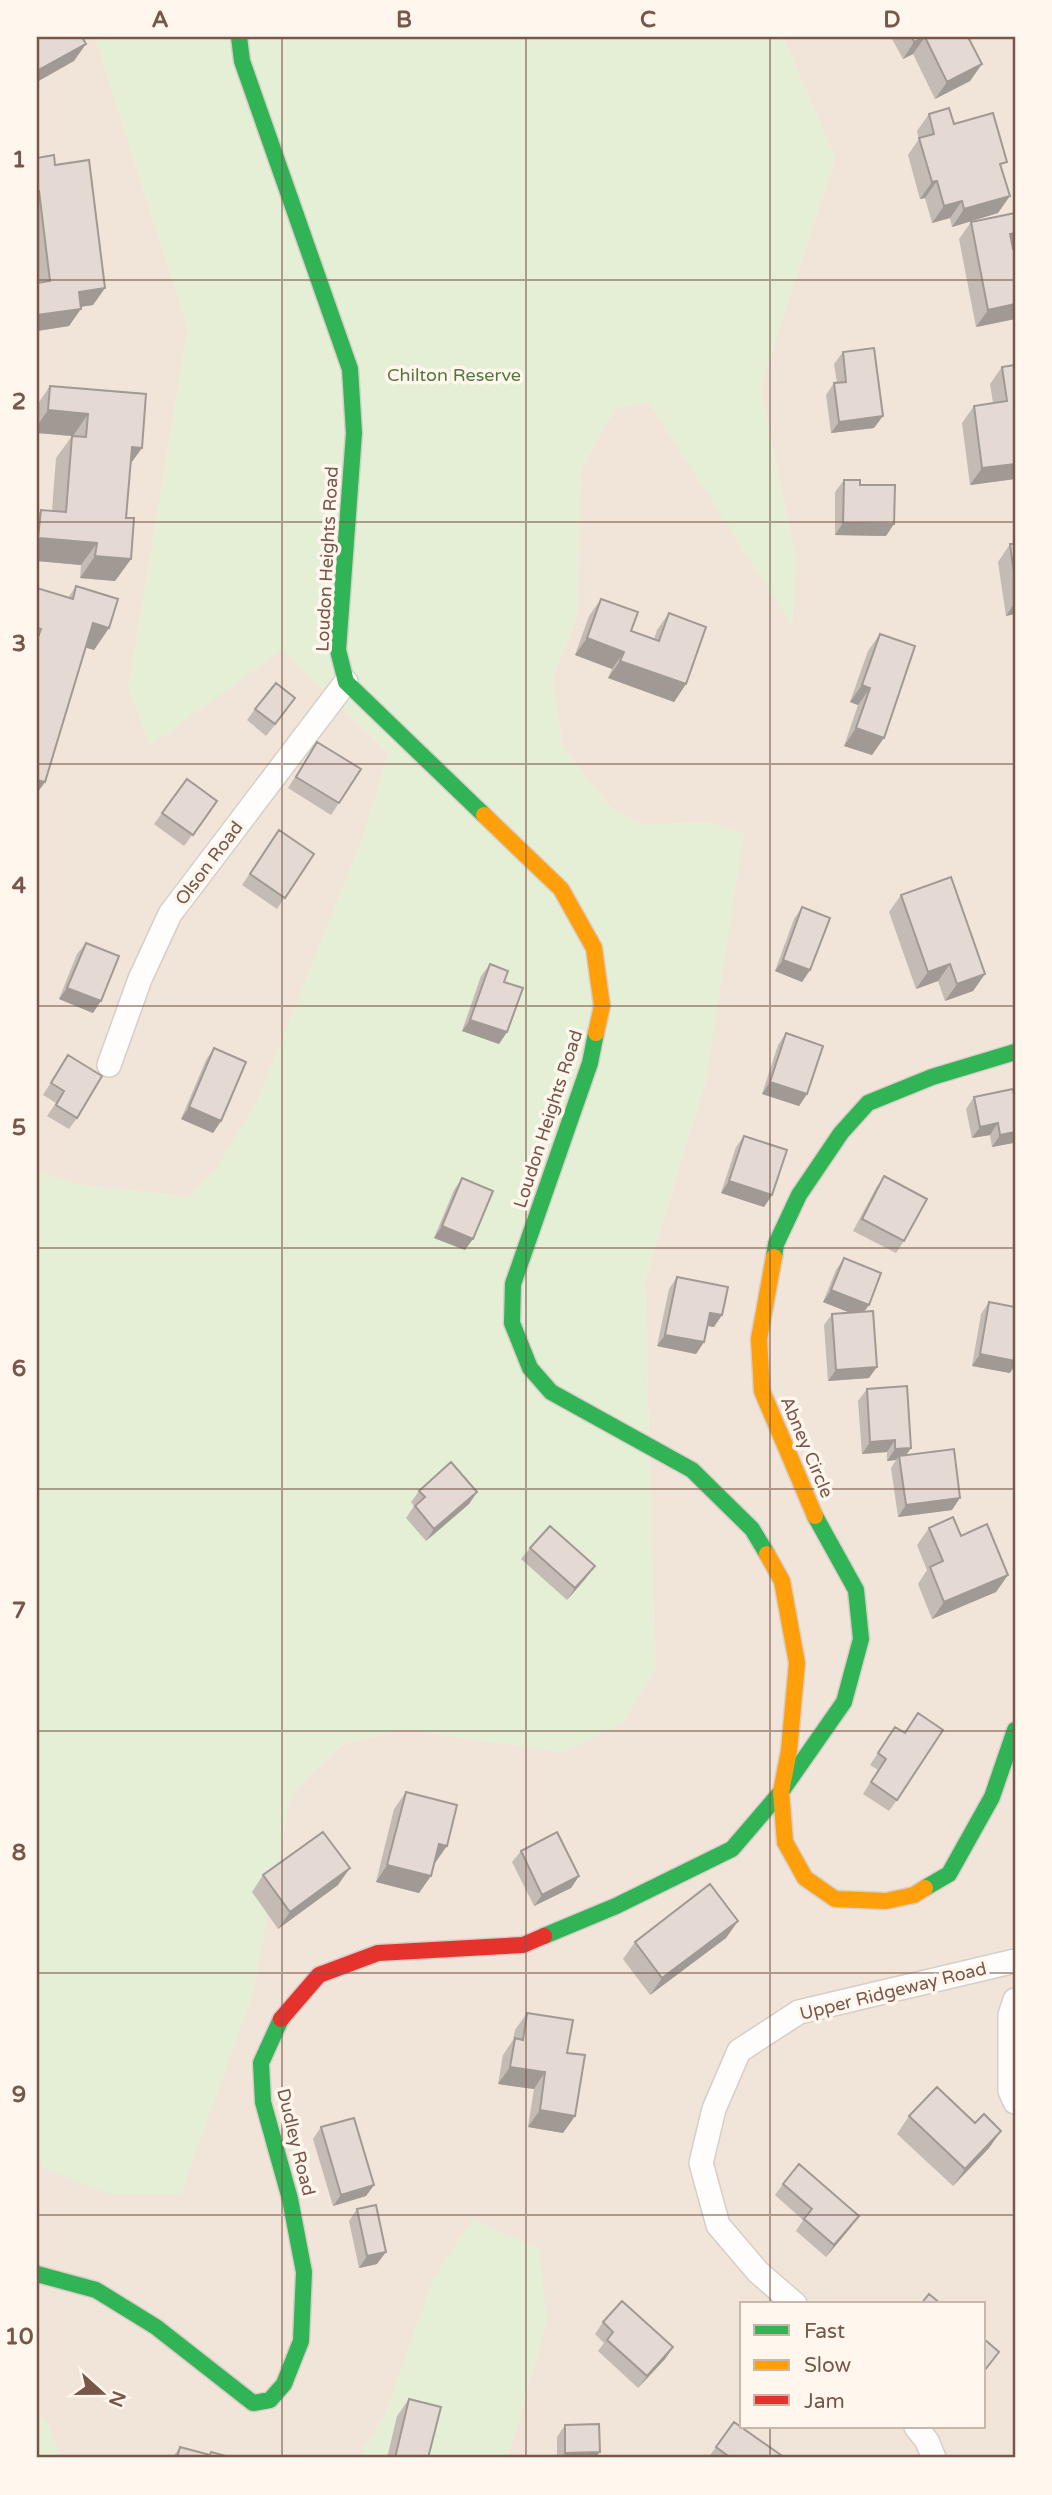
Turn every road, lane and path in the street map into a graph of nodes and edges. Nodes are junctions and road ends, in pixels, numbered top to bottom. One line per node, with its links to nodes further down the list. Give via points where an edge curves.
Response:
1 (239, 37): 2 (street, Loudon Heights Road, via 242,61 350,369 354,433 338,650)
2 (346, 682): 4 (street, Olson Road, via 170,914 140,979); 6 (street, Loudon Heights Road, via 561,889 594,947 602,1006 590,1063 513,1284 512,1323 530,1368 551,1392 692,1470 752,1529 782,1581 797,1663)
3 (1015, 1052): 6 (street, Abney Circle, via 868,1102 799,1195 776,1244 760,1339 762,1391 818,1522 856,1590 861,1639 844,1702)
4 (110, 1065)
5 (1015, 1730): 6 (street, Loudon Heights Road, via 992,1797 949,1874 914,1895 886,1901 835,1899 805,1878 785,1842)
6 (781, 1792): 10 (street, Dudley Road, via 732,1849 616,1906 523,1945 378,1953 319,1975 284,2013 261,2063 263,2102 290,2199 304,2272 301,2341 284,2384 270,2400 254,2403 156,2327 96,2290)
7 (1015, 1961): 11 (street, Upper Ridgeway Road, via 799,2011 739,2051 714,2109 701,2163 718,2225 758,2272)
8 (1015, 2000): 9 (street, via 1010,2015 1010,2091)
9 (1015, 2102)
10 (37, 2274)
11 (793, 2302)
12 (917, 2428): 13 (street)
13 (934, 2458)

